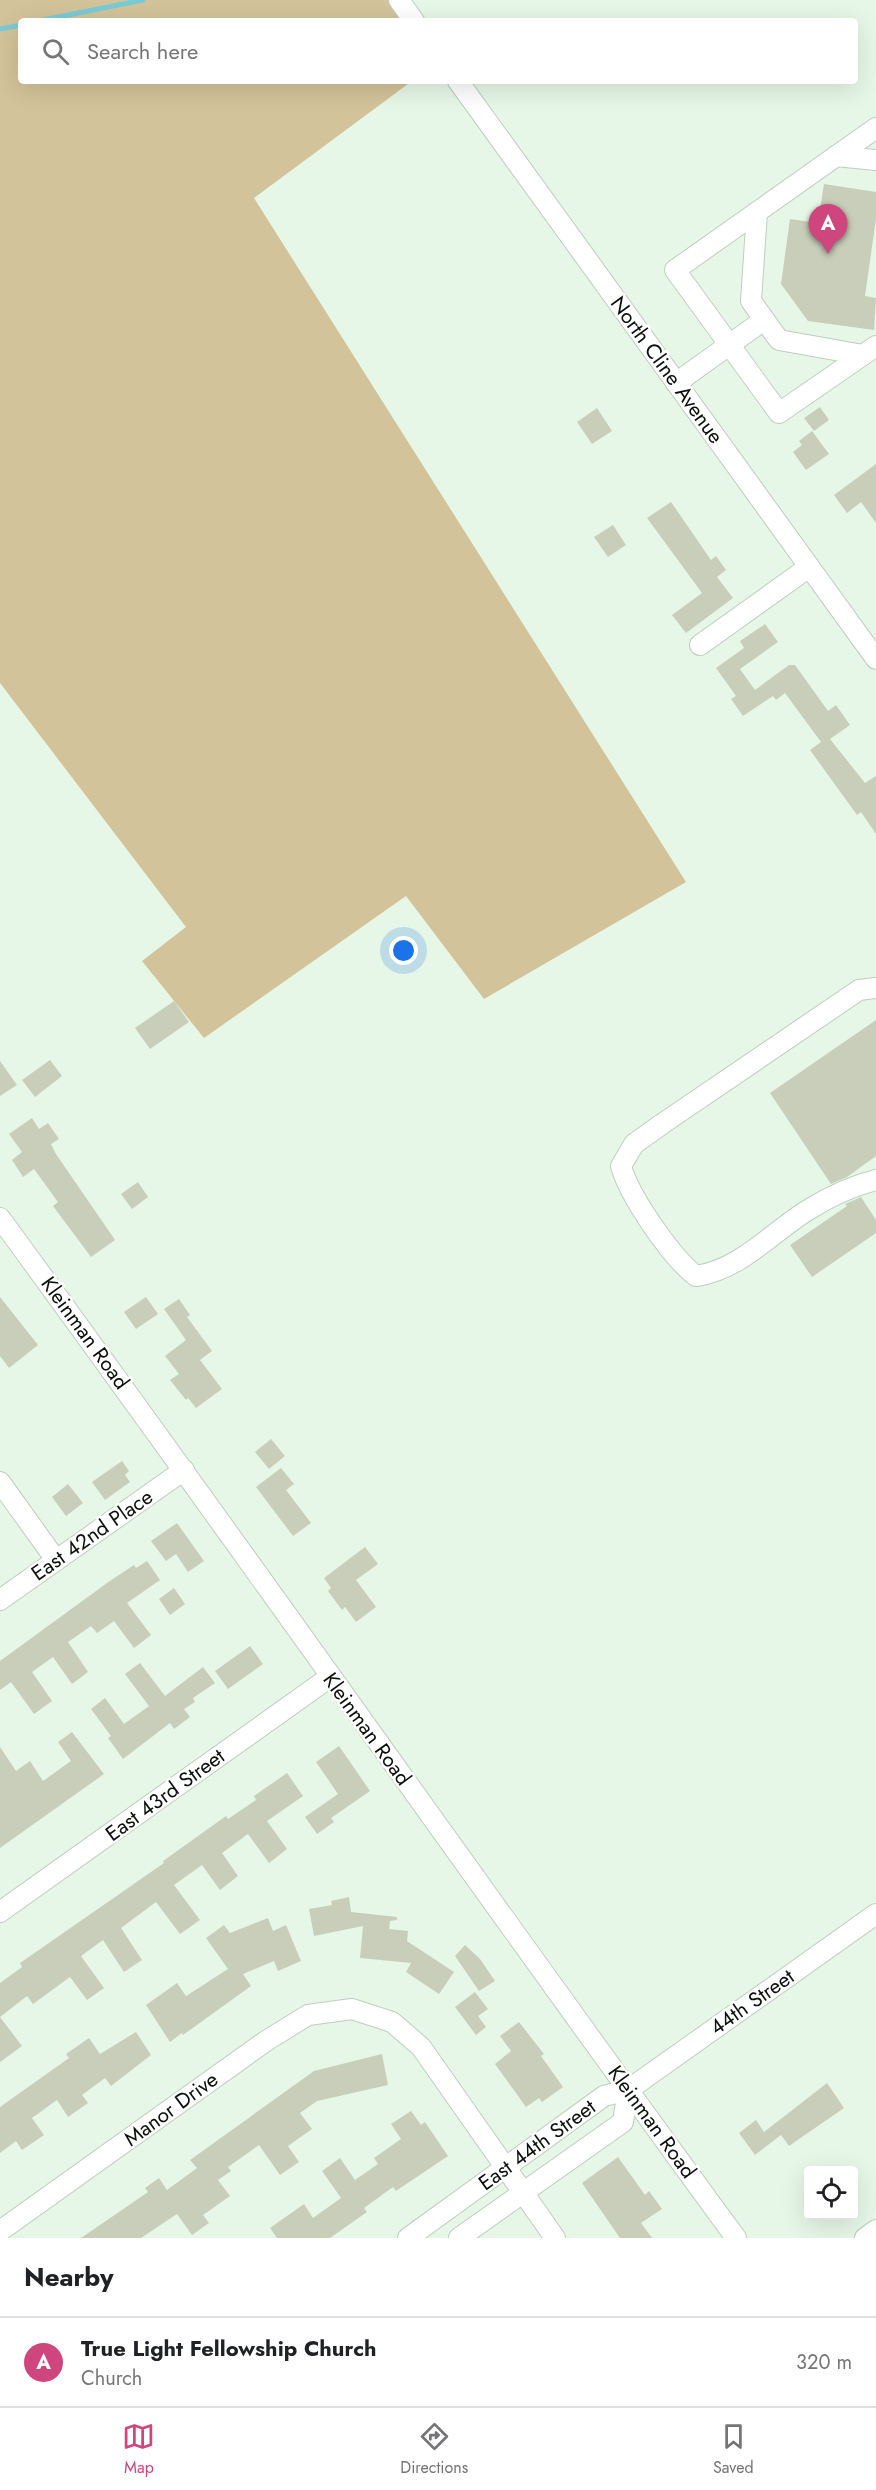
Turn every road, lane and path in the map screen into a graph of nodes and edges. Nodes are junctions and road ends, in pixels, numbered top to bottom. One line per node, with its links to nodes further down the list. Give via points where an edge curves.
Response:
1 (399, 0): 2 (street)
2 (412, 18)
3 (460, 84): 11 (street, North Cline Avenue)
4 (876, 128): 5 (street)
5 (836, 156): 6 (street); 7 (street)
6 (876, 160)
7 (757, 212): 8 (street, via 751,301); 9 (street, via 675,270)
8 (764, 320): 9 (street); 10 (street, via 779,340)
9 (729, 345): 10 (street, via 779,413); 11 (street)
10 (870, 350)
11 (676, 383): 12 (street, North Cline Avenue)
12 (809, 567): 13 (street); 14 (street, North Cline Avenue)
13 (700, 645)
14 (876, 659)
15 (876, 988): 16 (street, via 859,990 662,1124 634,1144 621,1167 625,1183 682,1265 696,1276 709,1274 759,1247 807,1210 857,1184)
16 (876, 1180)
17 (0, 1218): 18 (street, Kleinman Road)
18 (184, 1470): 20 (street, East 42nd Place); 22 (street, Kleinman Road)
19 (0, 1482): 20 (street)
20 (56, 1560): 21 (street, East 42nd Place)
21 (0, 1600)
22 (330, 1677): 23 (street, East 43rd Street); 25 (street, Kleinman Road)
23 (0, 1912)
24 (876, 1914): 25 (street, 44th Street)
25 (628, 2090): 26 (street, East 44th Street, via 604,2096); 27 (street, East 44th Street, via 622,2122); 33 (street, Kleinman Road)
26 (505, 2168): 27 (street); 29 (street, Manor Drive, via 421,2047 392,2022 352,2009 308,2015 266,2041); 30 (street, East 44th Street)
27 (522, 2193): 31 (street, East 44th Street); 32 (street)
28 (876, 2230): 34 (street)
29 (0, 2231)
30 (408, 2238)
31 (459, 2238)
32 (555, 2238)
33 (736, 2238)
34 (865, 2238)

